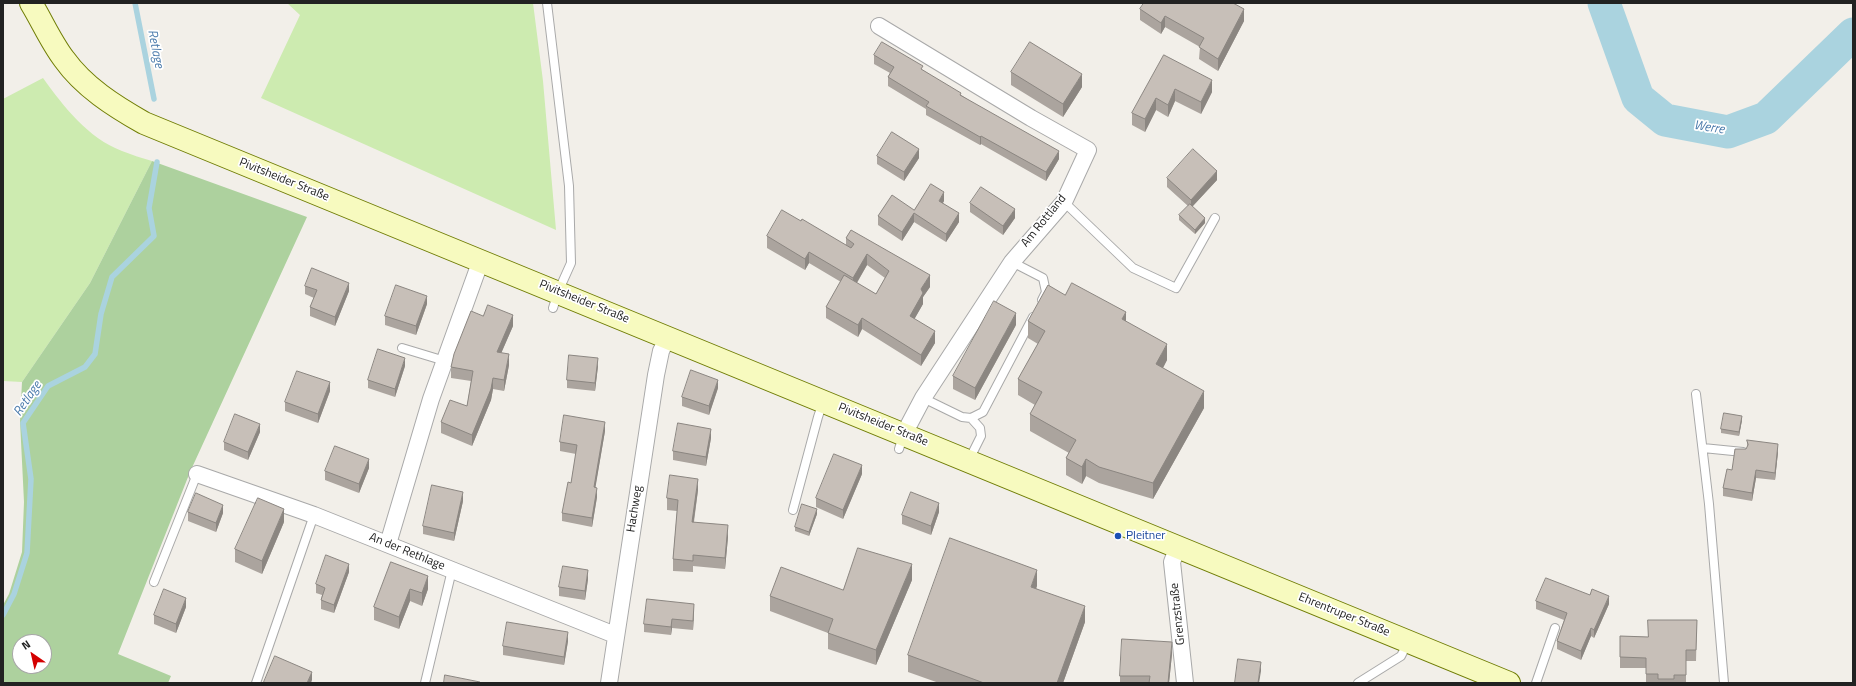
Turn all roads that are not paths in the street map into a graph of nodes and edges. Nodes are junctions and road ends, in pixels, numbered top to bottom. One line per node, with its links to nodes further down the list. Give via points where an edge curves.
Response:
1 (31, 3): 6 (main road, Pivitsheider Straße, via 64,59 88,85 144,123)
2 (547, 3): 8 (lane, via 569,186 571,263)
3 (879, 26): 4 (street, Am Rottland, via 1088,150)
4 (1064, 202): 5 (lane, via 1133,268 1176,288); 7 (street, Am Rottland)
5 (1214, 218)
6 (481, 260): 8 (main road, Pivitsheider Straße); 11 (street)
7 (1012, 262): 13 (street, Am Rottland); 15 (lane, via 1043,278 1046,292 983,412)
8 (556, 300): 9 (main road, Pivitsheider Straße)
9 (668, 336): 14 (main road, Pivitsheider Straße); 28 (street, Hachweg, via 661,351 656,375)
10 (402, 348): 11 (lane)
11 (445, 362): 23 (street, via 431,398)
12 (1696, 394): 17 (lane)
13 (923, 398): 15 (lane, via 962,417); 16 (street, Am Rottland)
14 (824, 401): 16 (main road, Pivitsheider Straße); 21 (lane)
15 (971, 418): 19 (lane, via 980,428 981,436)
16 (901, 441): 19 (main road, Pivitsheider Straße)
17 (1702, 448): 18 (lane); 37 (lane)
18 (1743, 452)
19 (969, 460): 24 (main road, Pivitsheider Straße)
20 (197, 474): 22 (street, An der Rethlage); 26 (lane)
21 (793, 510)
22 (314, 515): 23 (street, An der Rethlage); 30 (lane)
23 (388, 544): 25 (street, An der Rethlage)
24 (1178, 547): 29 (main road, Ehrentruper Straße); 33 (street, Grenzstraße, via 1172,562)
25 (452, 570): 28 (street, An der Rethlage); 31 (lane)
26 (154, 582)
27 (1555, 628): 36 (lane)
28 (615, 635): 32 (street, Hachweg)
29 (1409, 642): 34 (lane, via 1401,656); 35 (main road, Ehrentruper Straße)
30 (256, 683)
31 (425, 683)
32 (609, 683)
33 (1185, 683)
34 (1358, 683)
35 (1509, 683)
36 (1536, 683)
37 (1724, 683)

